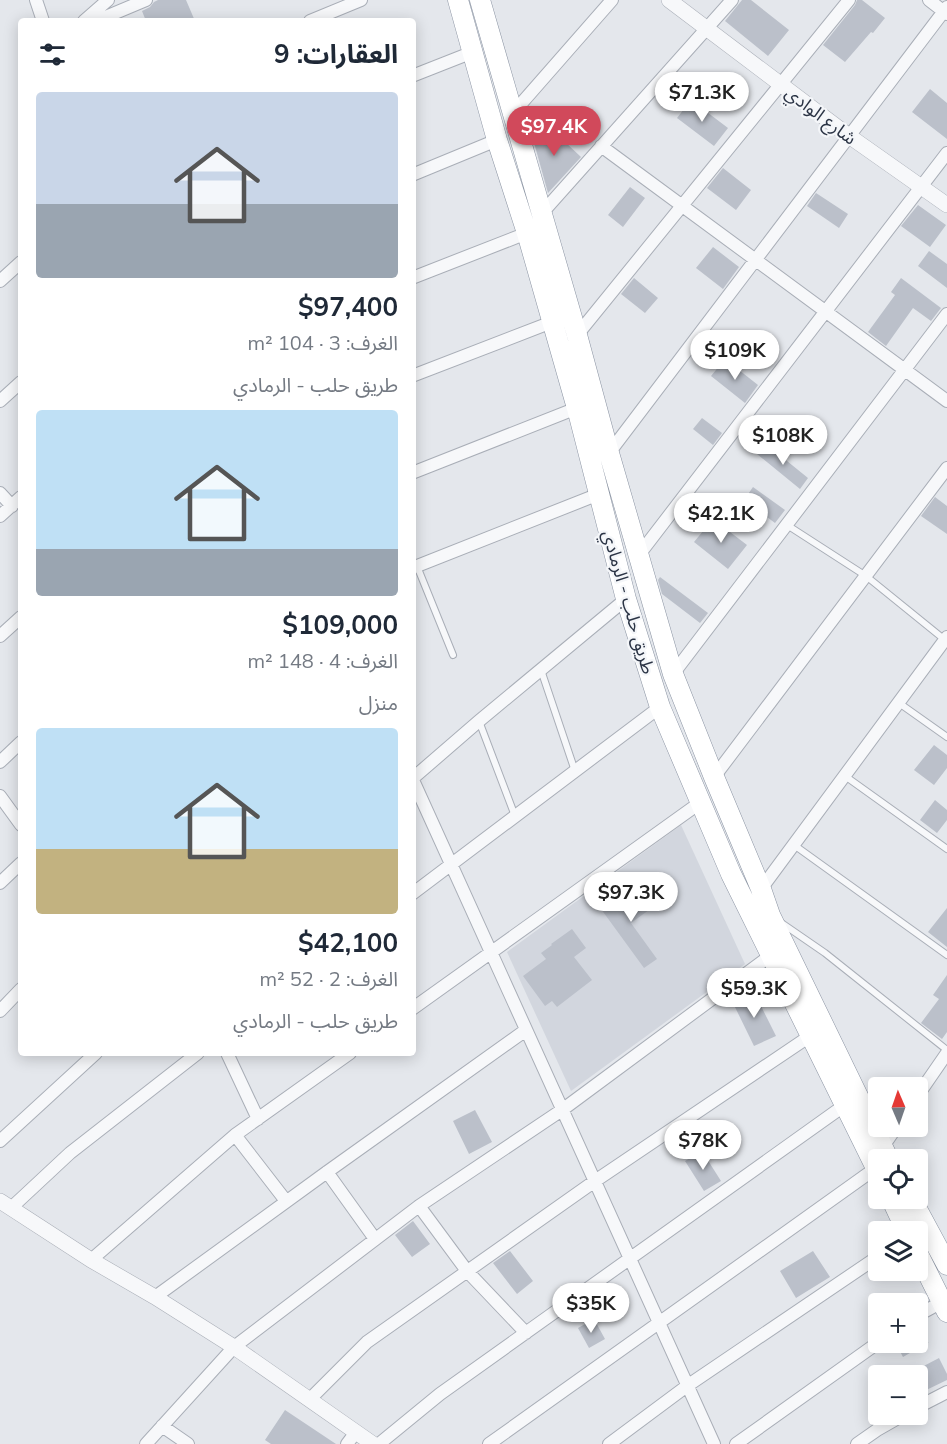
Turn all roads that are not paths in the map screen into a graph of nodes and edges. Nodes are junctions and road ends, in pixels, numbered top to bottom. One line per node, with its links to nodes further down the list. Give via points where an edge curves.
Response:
1 (36, 0): 13 (street)
2 (108, 0): 14 (street)
3 (146, 0): 15 (street)
4 (361, 0): 16 (street)
5 (458, 0): 18 (highway, طريق حلب - الرمادي)
6 (612, 0): 21 (street)
7 (669, 0): 17 (street, شارع الوادي)
8 (732, 0): 17 (street)
9 (849, 0): 20 (street)
10 (929, 0): 12 (street)
11 (485, 4): 21 (highway, طريق حلب - الرمادي)
12 (946, 10): 22 (street)
13 (42, 18)
14 (87, 18)
15 (103, 18)
16 (317, 18)
17 (706, 28): 20 (street, شارع الوادي); 24 (street)
18 (473, 52): 19 (street); 23 (highway, طريق حلب - الرمادي)
19 (416, 74)
20 (781, 85): 22 (street, شارع الوادي); 29 (street)
21 (513, 113): 30 (highway, طريق حلب - الرمادي)
22 (849, 136): 27 (street, شارع الوادي); 32 (street)
23 (497, 140): 26 (street); 31 (highway, طريق حلب - الرمادي)
24 (602, 146): 29 (street); 30 (street)
25 (947, 153): 27 (street)
26 (416, 173)
27 (921, 187): 28 (street, شارع الوادي); 36 (street)
28 (947, 205)
29 (682, 206): 32 (street); 39 (street)
30 (542, 213): 39 (highway, طريق حلب - الرمادي)
31 (526, 233): 34 (street); 38 (highway, طريق حلب - الرمادي)
32 (755, 260): 36 (street); 46 (street)
33 (18, 265): 35 (street)
34 (416, 276)
35 (0, 281)
36 (825, 311): 40 (street); 54 (street)
37 (947, 314): 40 (street)
38 (552, 322): 41 (street); 45 (highway, طريق حلب - الرمادي)
39 (578, 335): 46 (highway, طريق حلب - الرمادي)
40 (905, 370): 44 (street); 53 (street)
41 (416, 374)
42 (18, 385): 43 (street)
43 (0, 401)
44 (947, 401)
45 (577, 408): 48 (street); 50 (highway, طريق حلب - الرمادي)
46 (609, 453): 54 (highway, طريق حلب - الرمادي)
47 (947, 468): 57 (street)
48 (416, 471)
49 (0, 493): 51 (street)
50 (599, 494): 55 (street); 58 (highway, طريق حلب - الرمادي)
51 (16, 501): 52 (street)
52 (0, 516)
53 (787, 524): 57 (lane); 64 (street)
54 (638, 556): 64 (highway, طريق حلب - الرمادي)
55 (416, 567)
56 (416, 569): 62 (lane)
57 (866, 576): 61 (lane); 74 (street)
58 (626, 599): 63 (street); 66 (highway, طريق حلب - الرمادي)
59 (18, 621): 60 (street)
60 (0, 636)
61 (946, 638): 65 (street)
62 (453, 655)
63 (541, 670): 67 (street); 71 (lane)
64 (673, 674): 74 (highway, طريق حلب - الرمادي)
65 (899, 703): 68 (lane); 73 (street)
66 (660, 707): 71 (street); 77 (highway, طريق حلب - الرمادي)
67 (479, 721): 72 (street); 78 (lane)
68 (947, 737)
69 (18, 745): 70 (street)
70 (0, 762)
71 (575, 771): 78 (street)
72 (416, 775)
73 (845, 776): 80 (street); 81 (lane)
74 (714, 777): 85 (highway, طريق حلب - الرمادي)
75 (416, 785): 82 (street)
76 (0, 796): 79 (street)
77 (701, 802): 88 (street); 90 (highway, طريق حلب - الرمادي)
78 (515, 816): 82 (street)
79 (18, 821)
80 (794, 845): 85 (street); 89 (lane)
81 (947, 849)
82 (452, 865): 86 (street); 88 (street)
83 (18, 866): 84 (street)
84 (0, 883)
85 (761, 889): 87 (highway, طريق حلب - الرمادي)
86 (416, 891)
87 (770, 915): 96 (lane, via 825,953); 108 (highway, طريق حلب - الرمادي)
88 (492, 952): 93 (street); 94 (street)
89 (947, 955)
90 (770, 956): 95 (highway, طريق حلب - الرمادي); 103 (street)
91 (18, 991): 92 (street)
92 (2, 1004)
93 (416, 1006)
94 (526, 1030): 103 (street); 109 (street)
95 (810, 1036): 102 (highway, طريق حلب - الرمادي); 111 (street)
96 (947, 1051): 101 (street)
97 (93, 1056): 106 (street)
98 (194, 1056): 113 (street)
99 (228, 1056): 104 (street)
100 (346, 1056): 104 (street)
101 (928, 1080)
102 (845, 1105): 107 (highway, طريق حلب - الرمادي); 118 (street)
103 (562, 1110): 111 (street); 114 (street)
104 (258, 1119): 105 (street)
105 (235, 1135): 112 (street); 119 (street)
106 (0, 1141)
107 (874, 1149)
108 (876, 1149)
109 (327, 1172): 112 (street); 116 (street)
110 (868, 1172): 126 (street)
111 (595, 1181): 118 (street); 121 (street)
112 (286, 1202): 123 (street)
113 (6, 1204): 119 (street)
114 (419, 1206): 116 (street); 121 (street)
115 (918, 1209): 117 (highway)
116 (375, 1239): 128 (street)
117 (944, 1251)
118 (630, 1259): 126 (street); 127 (street)
119 (91, 1260): 123 (street)
120 (868, 1263): 130 (street)
121 (467, 1271): 127 (street); 132 (street, via 367,1342)
122 (928, 1274): 124 (highway)
123 (155, 1297): 128 (street)
124 (944, 1307): 125 (street)
125 (928, 1313)
126 (659, 1323): 130 (street); 141 (street)
127 (526, 1333): 140 (street)
128 (234, 1347): 132 (street); 135 (street)
129 (868, 1350): 144 (street)
130 (687, 1386): 142 (street); 143 (street)
131 (947, 1392): 133 (street)
132 (309, 1400): 136 (street)
133 (928, 1402)
134 (886, 1425): 145 (street)
135 (162, 1426): 137 (street); 138 (street)
136 (352, 1438): 139 (street)
137 (146, 1444)
138 (188, 1444)
139 (373, 1444)
140 (379, 1444)
141 (489, 1444)
142 (609, 1444)
143 (714, 1444)
144 (736, 1444)
145 (857, 1444)

